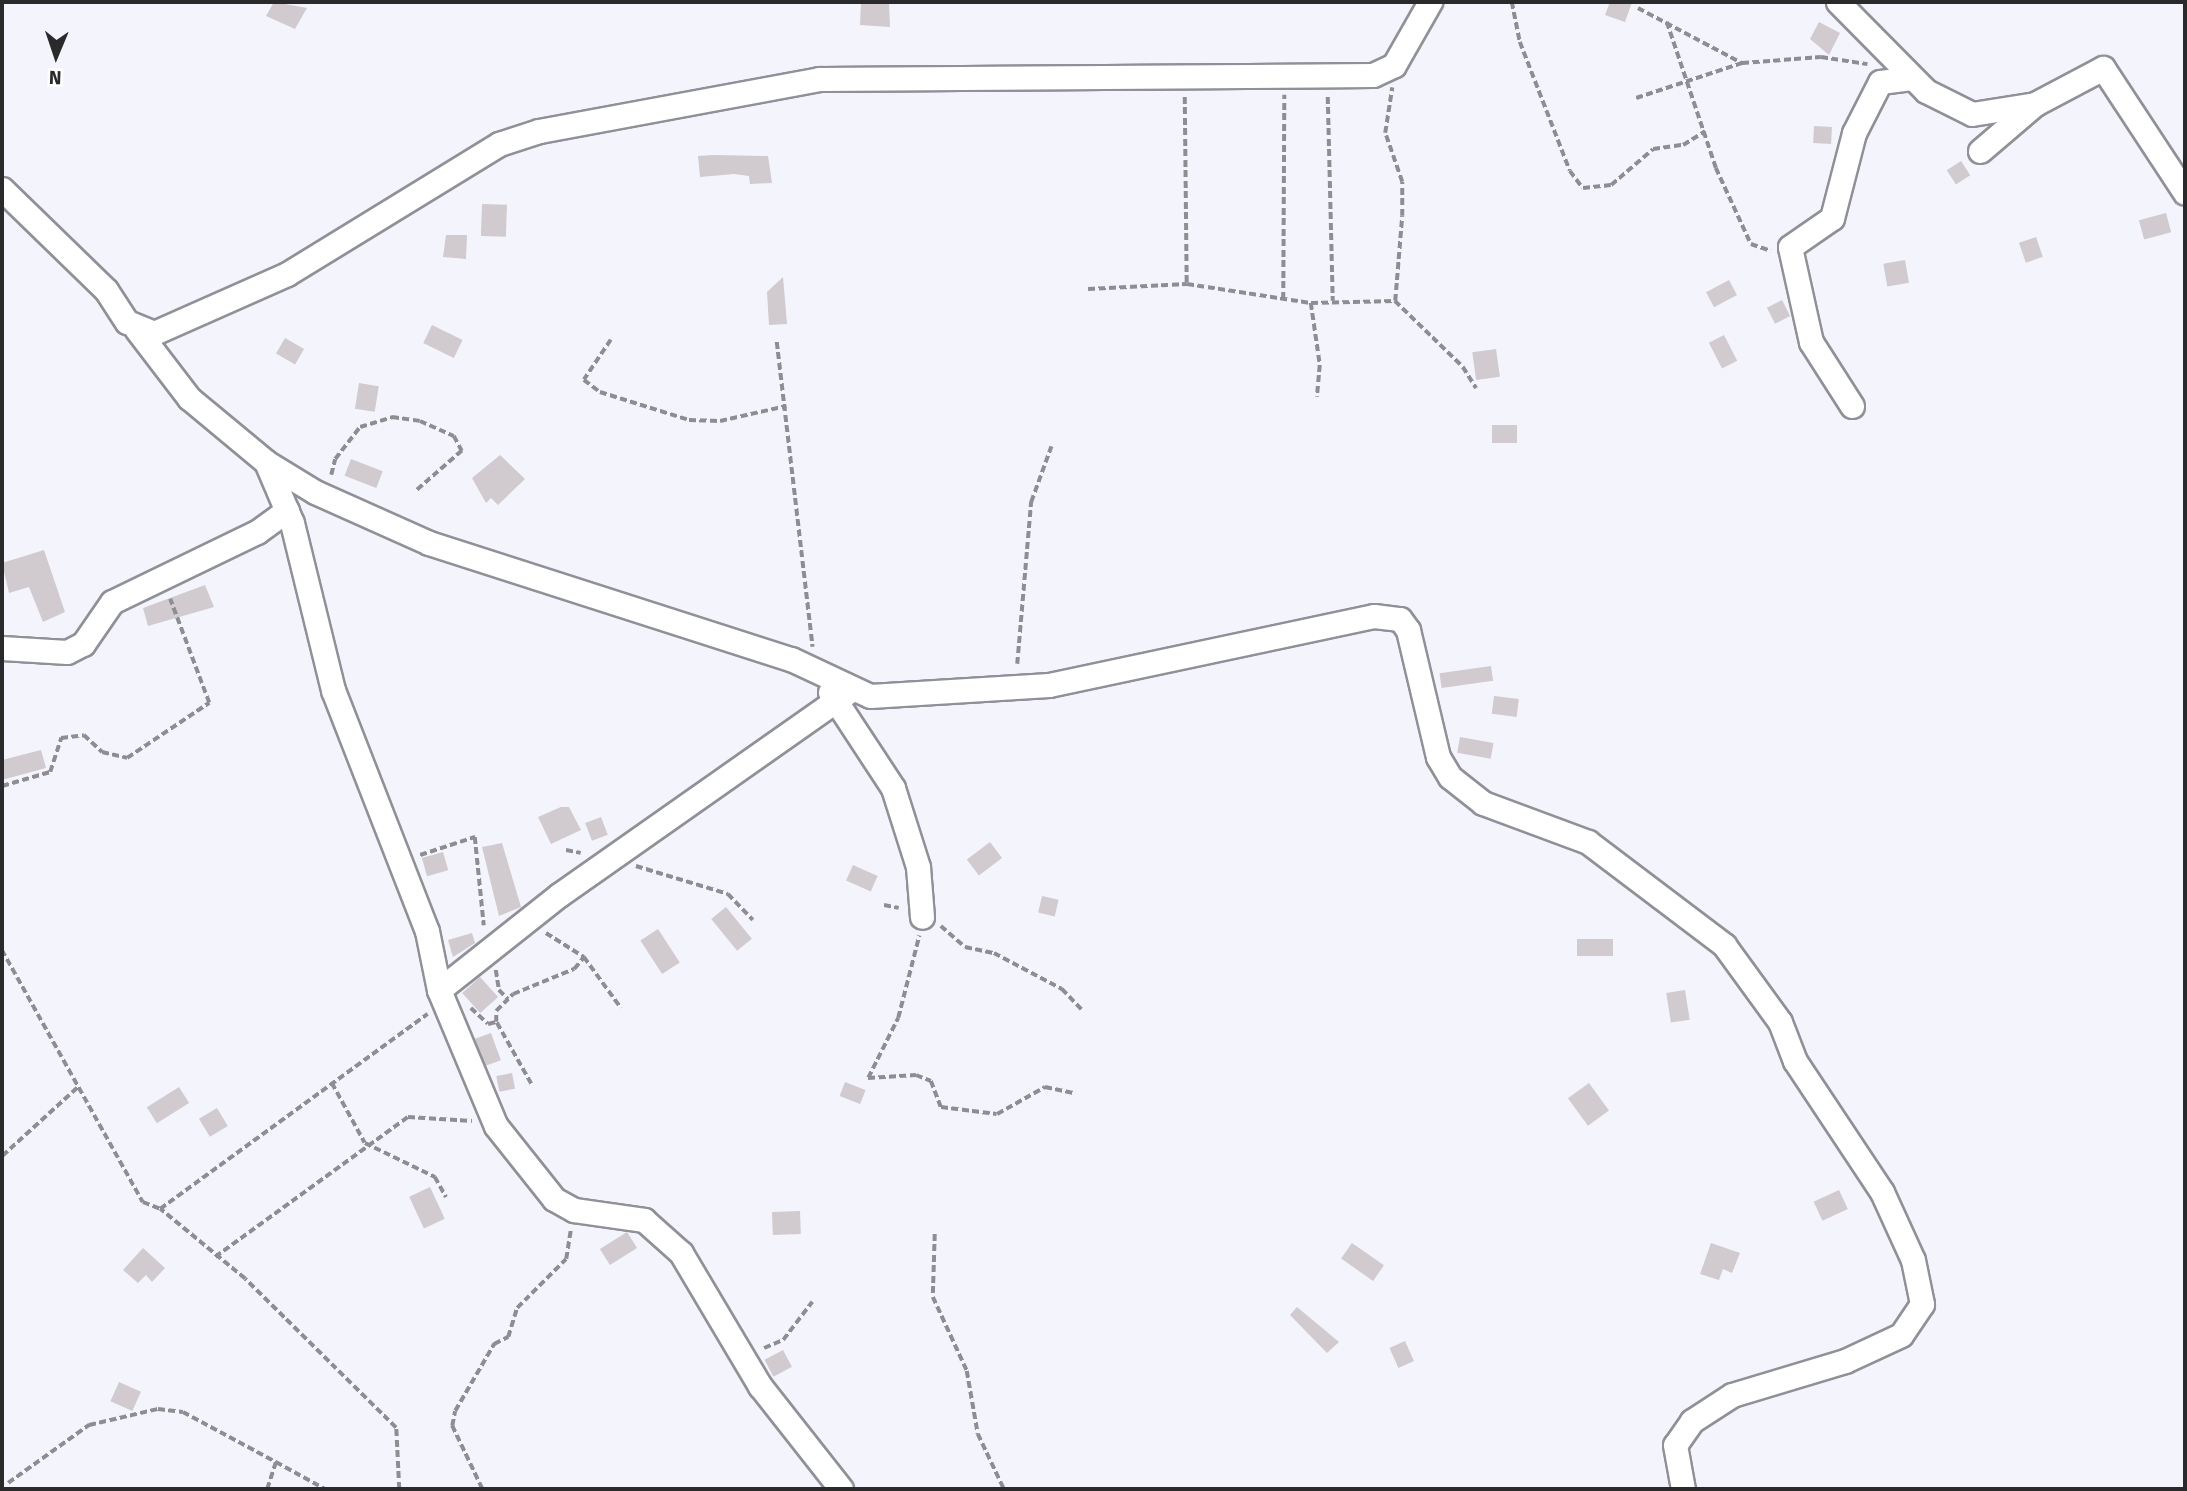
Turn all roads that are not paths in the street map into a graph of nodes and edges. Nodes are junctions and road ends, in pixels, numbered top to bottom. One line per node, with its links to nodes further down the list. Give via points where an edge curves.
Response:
1 (1430, 2): 8 (street, via 1394,65 1373,75 819,79 539,131 499,144 287,274 162,332)
2 (1838, 2): 3 (street)
3 (1912, 78): 4 (street, via 1972,114); 9 (street, via 1880,82 1853,133 1832,218 1790,247 1811,342)
4 (2035, 104): 5 (street); 7 (street, via 2103,68)
5 (1980, 151)
6 (2, 188): 8 (street, via 57,239)
7 (2185, 193)
8 (137, 330): 10 (street, via 190,398)
9 (1852, 406)
10 (266, 462): 11 (street); 13 (street, via 327,497 429,543 817,674)
11 (287, 510): 12 (street, via 162,581 112,602 83,644 67,652); 15 (street, via 333,690 427,931)
12 (2, 648)
13 (843, 697): 14 (street, via 893,788 918,867); 15 (street, via 611,858 492,948); 17 (street, via 1015,687 1163,664 1374,616 1399,619 1408,630 1438,757 1450,777 1483,803 1588,842 1724,945 1748,972 1817,1097 1882,1192 1913,1259 1922,1304 1901,1335 1845,1361 1732,1395 1692,1421 1675,1445)
14 (922, 917)
15 (442, 996): 16 (street, via 496,1126 554,1199 574,1210 644,1220 663,1234 681,1253 742,1357)
16 (841, 1489)
17 (1683, 1489)

